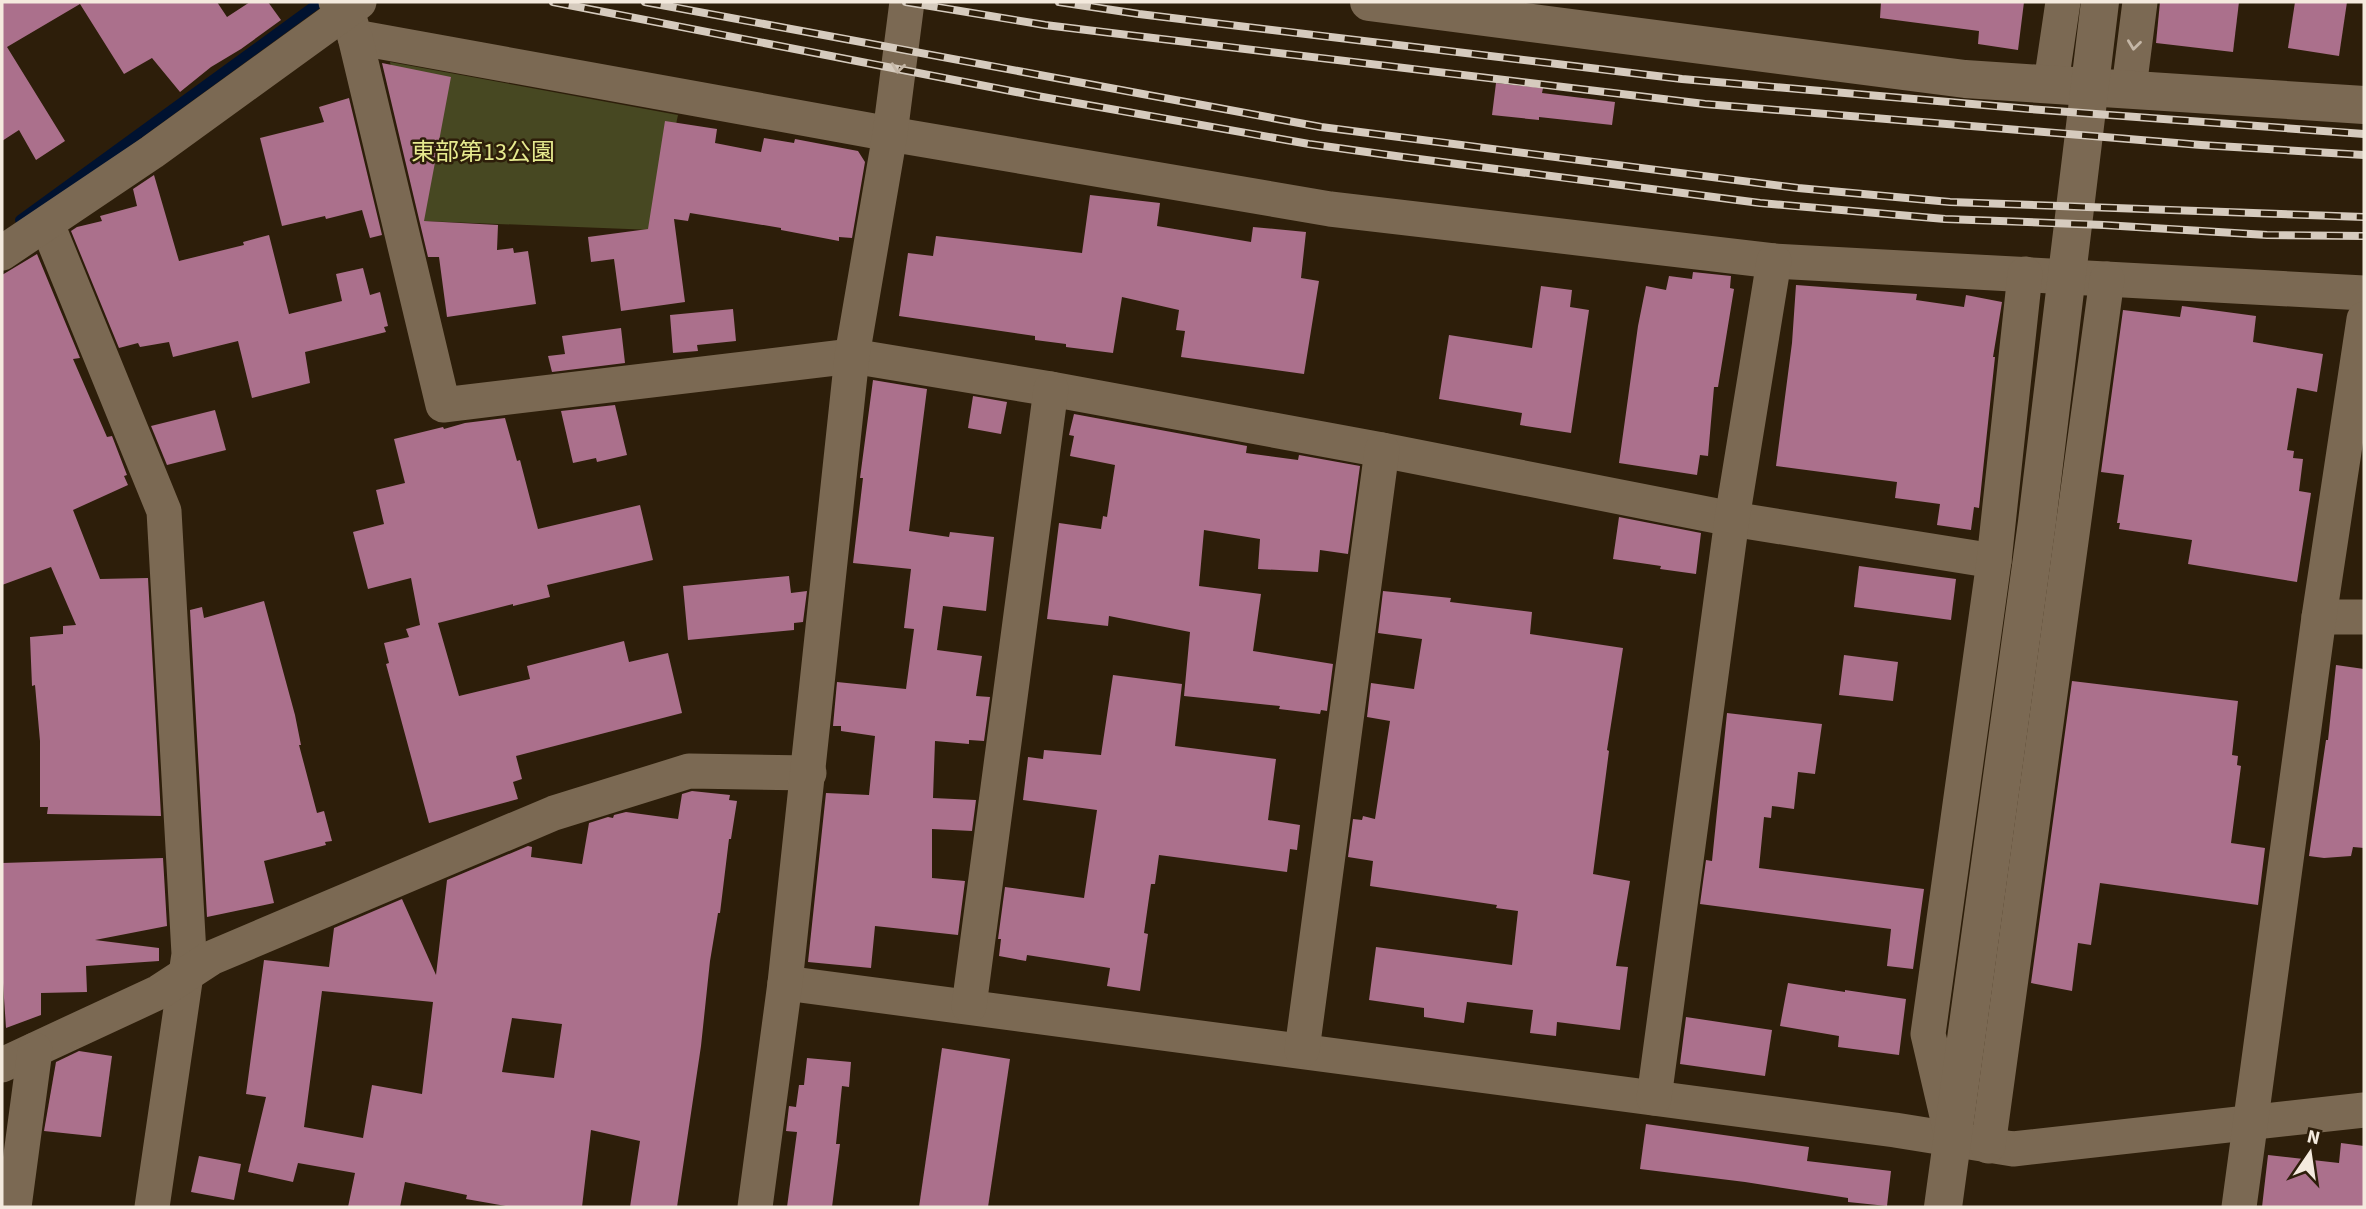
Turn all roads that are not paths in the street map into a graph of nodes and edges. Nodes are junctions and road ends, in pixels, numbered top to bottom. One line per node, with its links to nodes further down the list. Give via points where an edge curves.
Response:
1 (907, 2): 10 (street, one-way to 10)
2 (1369, 2): 7 (street, via 1965,79)
3 (2063, 2): 7 (street)
4 (2100, 2): 35 (street, via 2037,522)
5 (2140, 2): 8 (street, one-way to 8)
6 (350, 13): 10 (street); 11 (street); 18 (street, via 443,405)
7 (2051, 83): 8 (street)
8 (2129, 88): 9 (street)
9 (2364, 105)
10 (890, 134): 13 (street, via 1330,209); 18 (street)
11 (47, 223): 12 (street); 26 (street, via 164,511 189,954)
12 (2, 253)
13 (1773, 261): 14 (street); 21 (street)
14 (2025, 274): 15 (street); 22 (street)
15 (2107, 279): 16 (street); 35 (street)
16 (2364, 293)
17 (2364, 318): 23 (street)
18 (852, 356): 19 (street); 25 (street)
19 (1051, 389): 20 (street); 28 (street)
20 (1382, 450): 21 (street); 30 (street)
21 (1732, 519): 22 (street); 32 (street)
22 (1994, 561): 35 (street, via 1928,1034)
23 (2319, 617): 24 (street); 34 (street)
24 (2364, 617)
25 (809, 773): 26 (street, via 689,771 554,813 211,958); 27 (street)
26 (186, 976): 29 (street); 37 (street)
27 (785, 983): 28 (street); 38 (street)
28 (969, 1006): 30 (street)
29 (35, 1050): 31 (street); 36 (street)
30 (1302, 1051): 32 (street)
31 (2, 1065)
32 (1654, 1098): 35 (street)
33 (2364, 1110): 34 (street)
34 (2250, 1124): 35 (street, via 2013,1149); 40 (street)
35 (1970, 1143): 39 (street)
36 (14, 1207)
37 (152, 1207)
38 (755, 1207)
39 (1943, 1207)
40 (2239, 1207)

